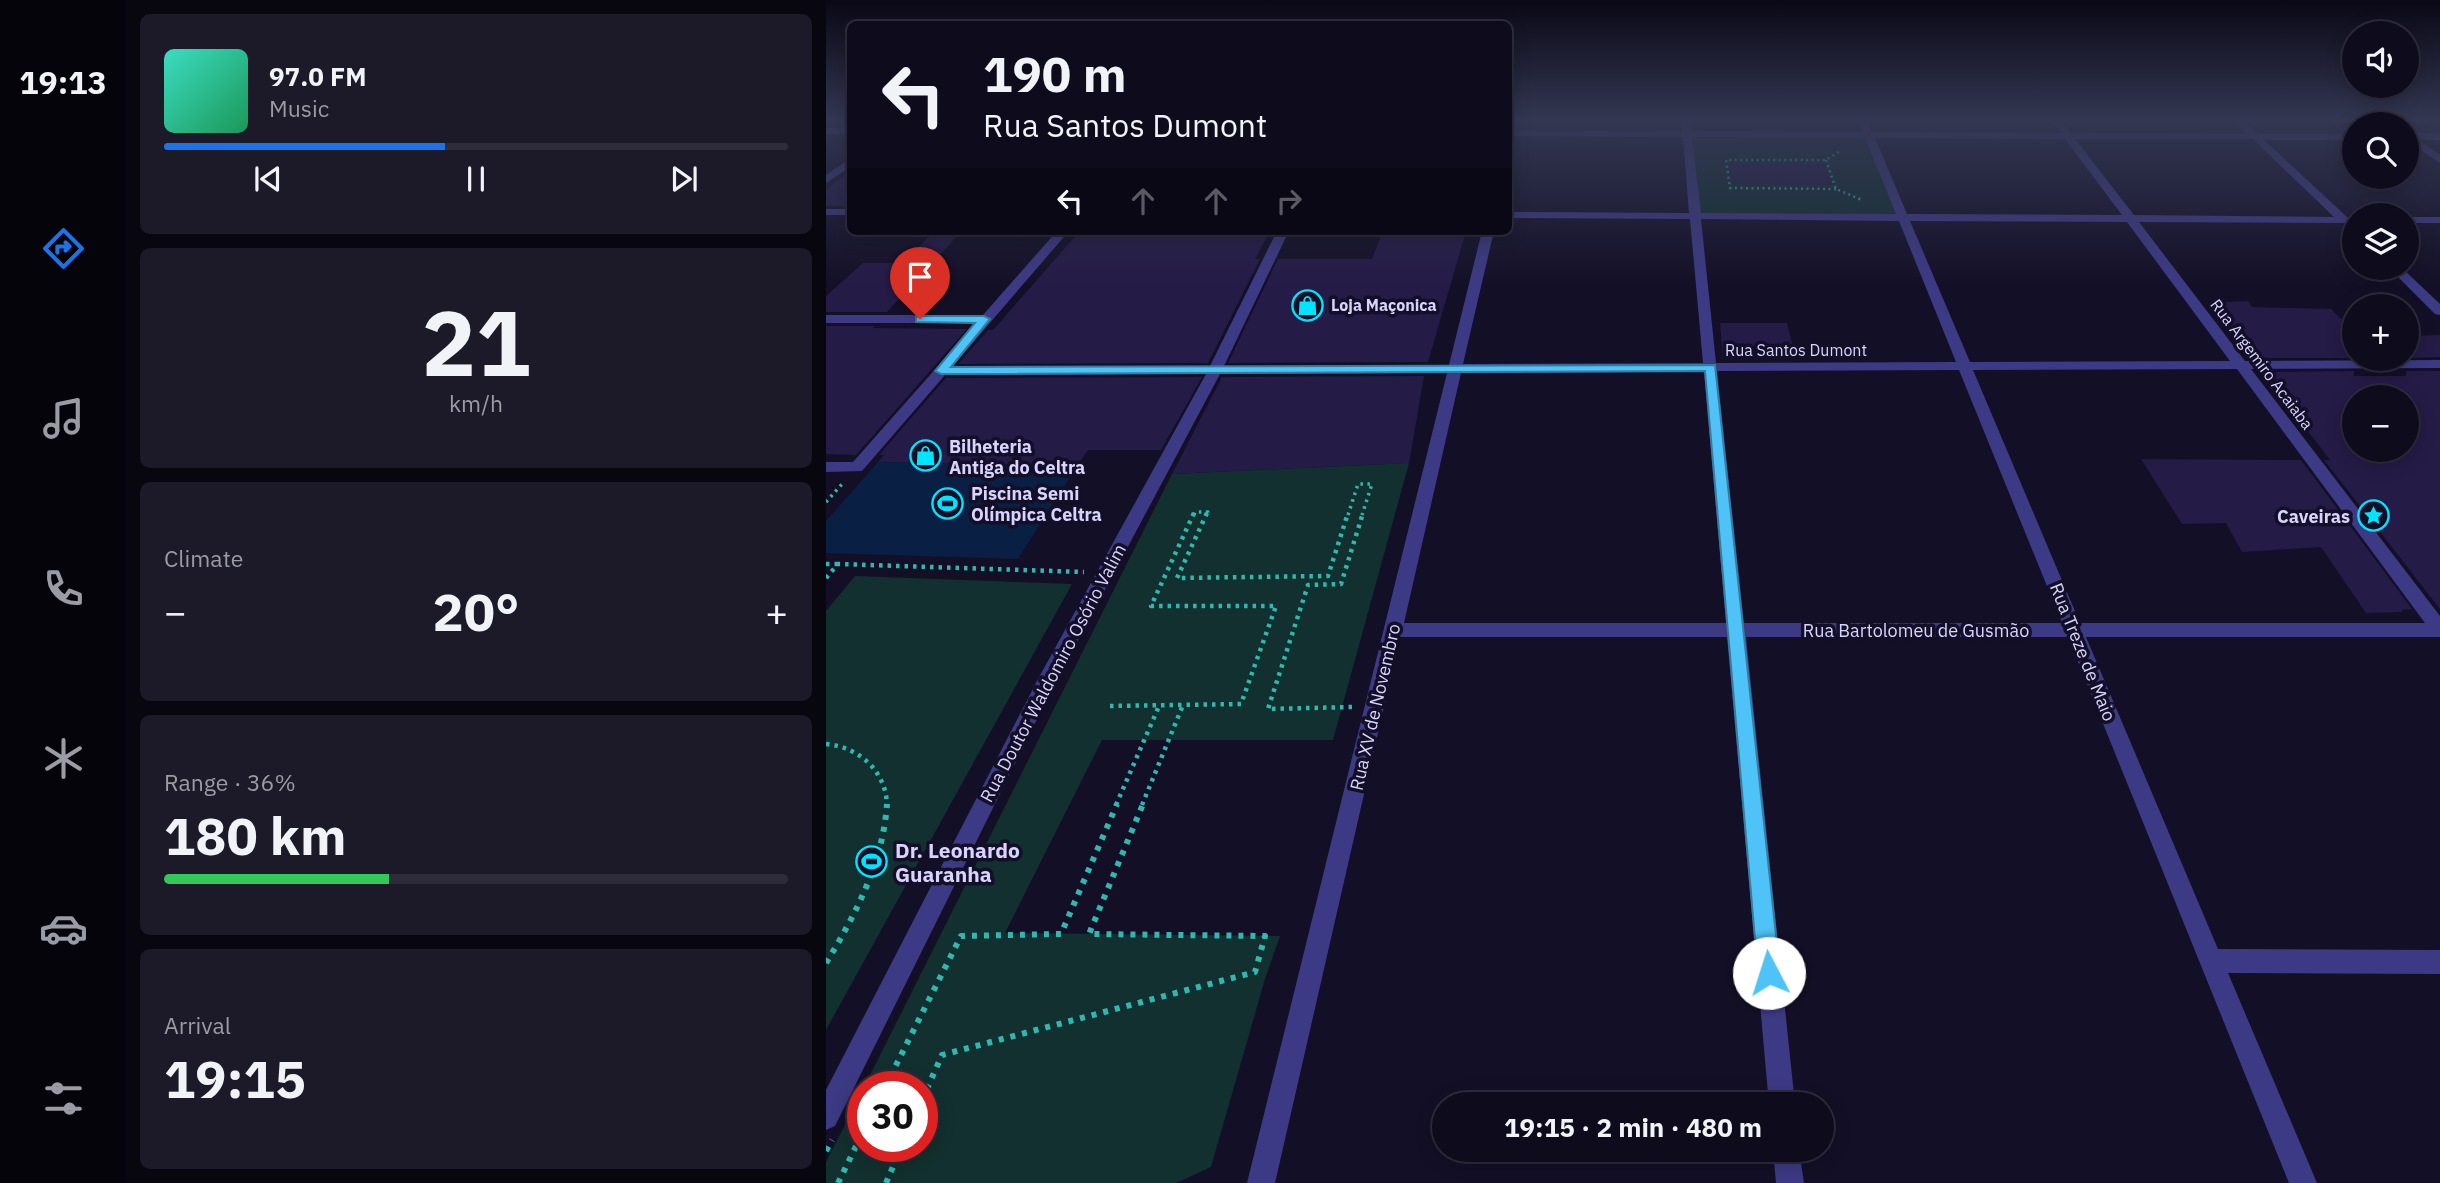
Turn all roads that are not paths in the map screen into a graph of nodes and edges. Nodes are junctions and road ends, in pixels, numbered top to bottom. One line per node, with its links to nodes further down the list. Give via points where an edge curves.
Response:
1 (1692, 176): 9 (street)
2 (1886, 176): 10 (street, Rua Treze de Maio)
3 (2099, 176): 11 (street, Rua Argemiro Acaiaba)
4 (2301, 176): 7 (street)
5 (826, 212): 6 (street)
6 (847, 212)
7 (2342, 213)
8 (1512, 215): 9 (street)
9 (1696, 216): 10 (street); 25 (street)
10 (1903, 217): 11 (street); 24 (street, Rua Treze de Maio)
11 (2131, 218): 12 (street); 23 (street, Rua Argemiro Acaiaba)
12 (2342, 219)
13 (2419, 220): 14 (street)
14 (2440, 220)
15 (1059, 235): 21 (street)
16 (1281, 235): 27 (street, Rua Doutor Waldomiro Osório Valim)
17 (1487, 235): 26 (street, Rua XV de Novembro)
18 (2408, 280): 19 (street)
19 (2440, 311)
20 (826, 319): 21 (street)
21 (984, 319): 28 (street)
22 (2440, 364): 23 (street, Rua Santos Dumont)
23 (2241, 365): 24 (street, Rua Santos Dumont); 30 (street, Rua Argemiro Acaiaba)
24 (1965, 366): 25 (street, Rua Santos Dumont); 33 (street, Rua Treze de Maio)
25 (1710, 368): 26 (street, Rua Santos Dumont); 32 (street)
26 (1455, 369): 27 (street, Rua Santos Dumont); 31 (street, Rua XV de Novembro)
27 (1214, 370): 28 (street, Rua Santos Dumont); 37 (street, Rua Doutor Waldomiro Osório Valim, via 1045,685)
28 (941, 371): 29 (street, via 857,467)
29 (826, 467)
30 (2440, 629): 33 (street, Rua Bartolomeu de Gusmão)
31 (1393, 630): 32 (street, Rua Bartolomeu de Gusmão); 39 (street, Rua XV de Novembro)
32 (1736, 630): 33 (street, Rua Bartolomeu de Gusmão); 36 (street)
33 (2074, 630): 34 (street, Rua Treze de Maio)
34 (2211, 961): 35 (street); 41 (street, Rua Treze de Maio)
35 (2440, 962)
36 (1781, 1092)
37 (826, 1118)
38 (1787, 1162): 40 (street)
39 (1261, 1183)
40 (1790, 1183)
41 (2303, 1183)

